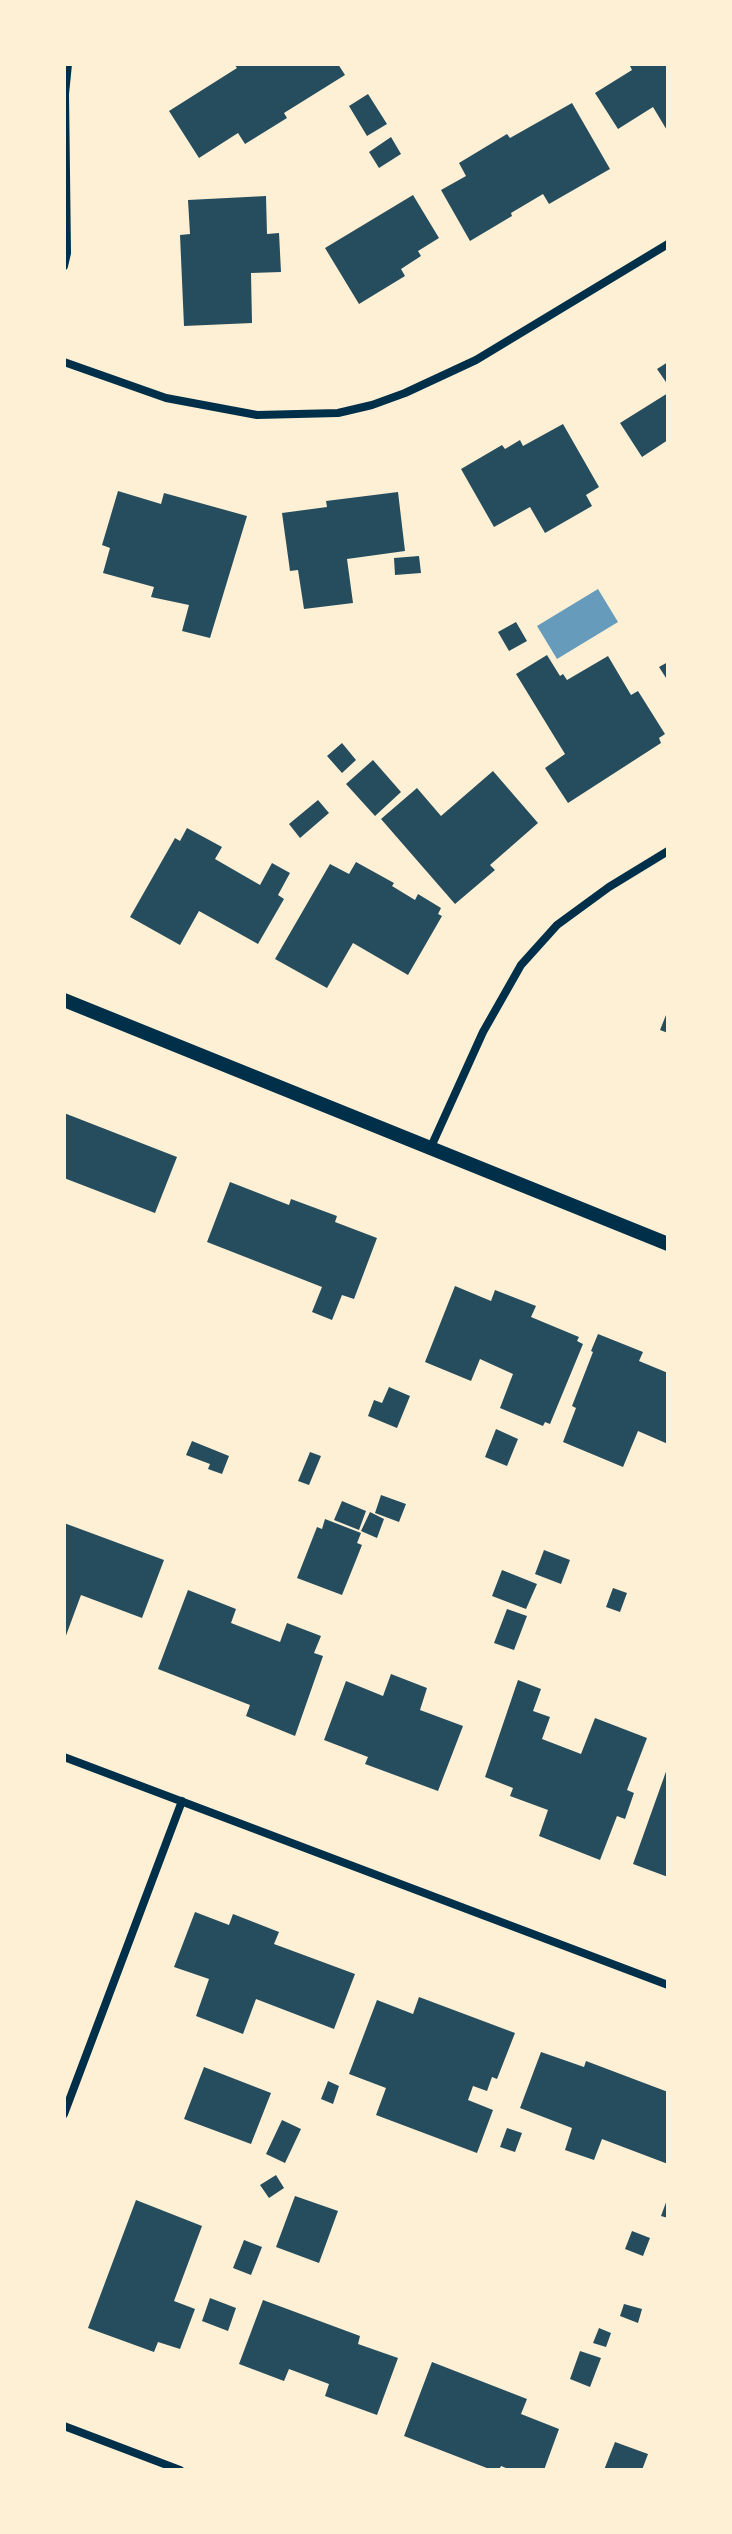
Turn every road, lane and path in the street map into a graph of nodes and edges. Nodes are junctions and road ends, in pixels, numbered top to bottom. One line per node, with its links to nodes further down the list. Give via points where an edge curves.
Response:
1 (68, 64): 3 (street)
2 (668, 244): 4 (street, via 476,360 405,393 338,413 257,415 166,398)
3 (64, 266)
4 (64, 362)
5 (668, 851): 7 (street, via 557,925 521,965 483,1032)
6 (64, 1000): 7 (street)
7 (430, 1149): 8 (street)
8 (668, 1244)
9 (64, 1757): 10 (street)
10 (182, 1801): 11 (street); 12 (street)
11 (668, 1985)
12 (64, 2114)
13 (64, 2426): 14 (street)
14 (180, 2470)

